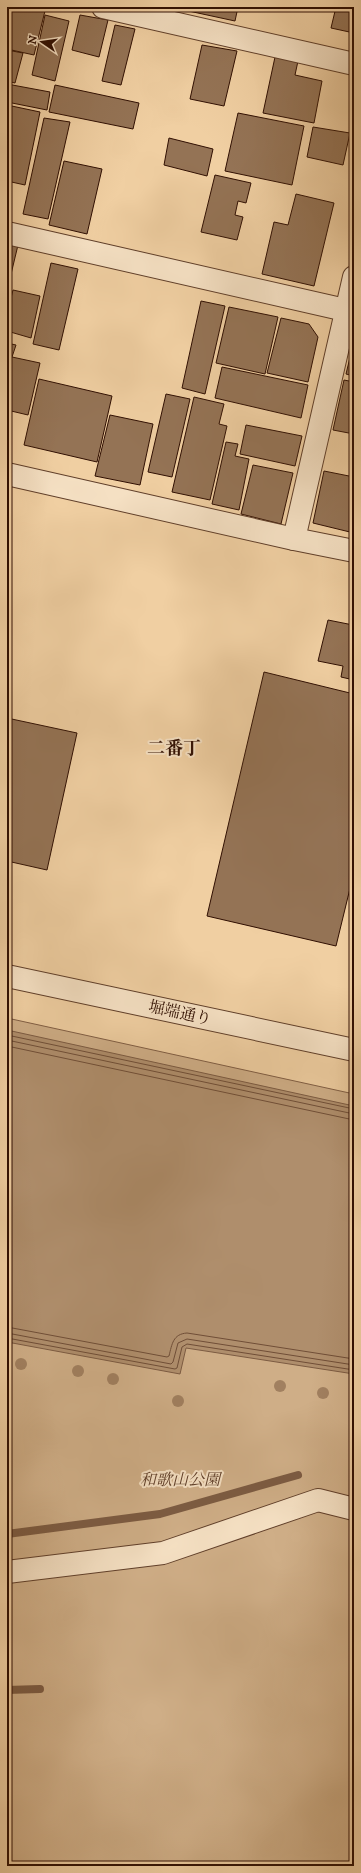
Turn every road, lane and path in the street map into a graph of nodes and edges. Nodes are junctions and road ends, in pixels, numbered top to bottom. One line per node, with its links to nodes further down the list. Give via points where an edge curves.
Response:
1 (103, 7): 2 (street)
2 (139, 11): 3 (street)
3 (354, 64)
4 (7, 233): 6 (street)
5 (354, 277): 6 (street)
6 (350, 312): 8 (street)
7 (7, 474): 8 (street)
8 (294, 540): 9 (street)
9 (354, 551)
10 (7, 976): 11 (street, 堀端通り)
11 (354, 1050)
12 (354, 1509): 13 (street, via 318,1500 163,1553)
13 (7, 1572)

